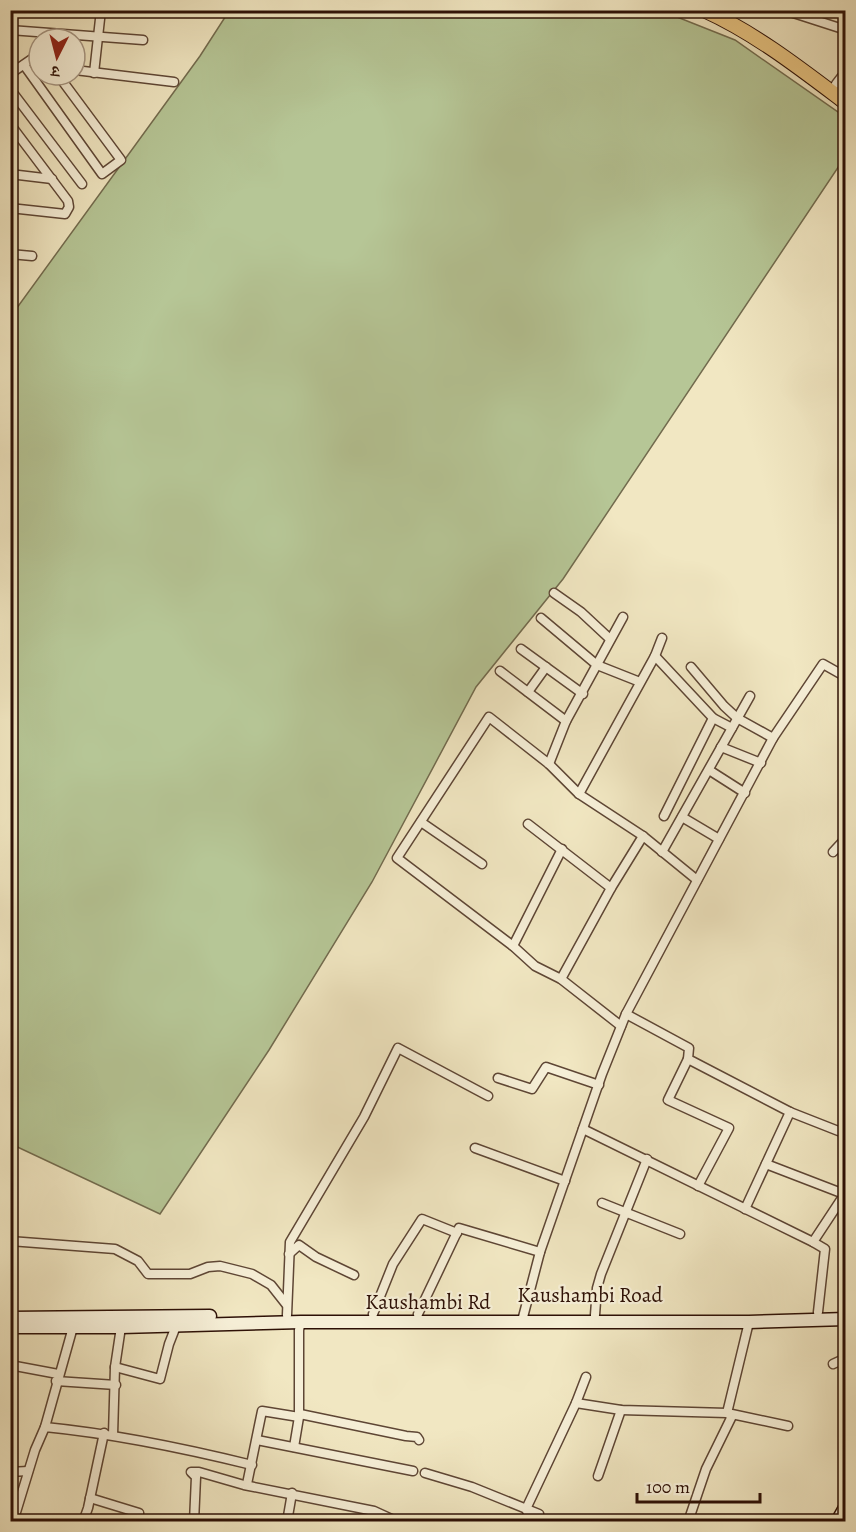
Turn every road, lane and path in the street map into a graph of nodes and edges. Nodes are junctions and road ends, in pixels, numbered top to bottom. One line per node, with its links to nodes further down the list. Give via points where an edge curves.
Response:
1 (101, 10): 7 (street)
2 (704, 10): 9 (main road)
3 (727, 10): 9 (main road)
4 (784, 10): 6 (street)
5 (10, 30): 7 (street)
6 (846, 30)
7 (98, 37): 8 (street); 15 (street)
8 (143, 40)
9 (795, 60): 20 (main road); 22 (main road)
10 (27, 63): 11 (street)
11 (24, 65): 12 (street); 16 (street)
12 (27, 69)
13 (87, 71): 15 (street)
14 (846, 71): 20 (street)
15 (94, 72): 17 (street)
16 (10, 74)
17 (174, 82)
18 (40, 87): 19 (street, via 102,174 121,160)
19 (67, 87)
20 (841, 88)
21 (10, 89): 26 (street)
22 (846, 103)
23 (10, 124): 25 (street)
24 (10, 174): 25 (street)
25 (52, 179): 27 (street, via 68,201 65,214)
26 (82, 184)
27 (10, 208)
28 (10, 254): 29 (street)
29 (32, 256)
30 (554, 593): 34 (street)
31 (623, 617): 34 (street)
32 (541, 618): 37 (street)
33 (662, 638): 36 (street)
34 (610, 639): 37 (street)
35 (521, 649): 39 (street)
36 (655, 656): 42 (street); 46 (street)
37 (597, 665): 42 (street); 44 (street)
38 (691, 666): 47 (street)
39 (546, 667): 43 (street); 44 (street)
40 (500, 671): 43 (street)
41 (846, 677): 50 (street, via 823,664)
42 (640, 682): 56 (street)
43 (528, 692): 48 (street)
44 (583, 694): 48 (street)
45 (750, 696): 47 (street)
46 (713, 718): 49 (street); 57 (street)
47 (737, 718): 49 (street); 50 (street)
48 (567, 721): 53 (street)
49 (732, 728): 51 (street)
50 (773, 738): 52 (street)
51 (721, 747): 52 (street); 54 (street)
52 (761, 763): 55 (street)
53 (549, 764): 56 (street); 59 (street, via 489,717)
54 (709, 770): 55 (street); 58 (street)
55 (745, 793): 63 (street)
56 (579, 794): 61 (street)
57 (664, 816)
58 (682, 817): 63 (street); 65 (street)
59 (421, 822): 67 (street); 70 (street, via 397,858)
60 (528, 824): 64 (street)
61 (643, 836): 65 (street); 69 (street)
62 (846, 838): 66 (street)
63 (719, 839): 68 (street)
64 (562, 849): 69 (street); 70 (street)
65 (662, 852): 68 (street)
66 (833, 852)
67 (482, 864)
68 (697, 880): 72 (street)
69 (611, 888): 71 (street)
70 (513, 946): 71 (street, via 535,966)
71 (561, 979): 73 (street)
72 (626, 1014): 73 (street); 74 (street, via 689,1048)
73 (621, 1026): 76 (street)
74 (688, 1059): 78 (street); 85 (street, via 668,1100 729,1128)
75 (498, 1078): 76 (street, via 532,1089 546,1067)
76 (598, 1085): 79 (street)
77 (488, 1096): 95 (street, via 398,1048 364,1117 290,1242)
78 (790, 1112): 80 (street); 83 (street)
79 (583, 1129): 82 (street); 84 (street)
80 (846, 1134)
81 (475, 1148): 84 (street)
82 (647, 1159): 85 (street); 89 (street)
83 (766, 1164): 86 (street); 88 (street)
84 (565, 1181): 94 (street)
85 (698, 1186): 88 (street)
86 (845, 1193): 93 (street)
87 (602, 1203): 89 (street)
88 (745, 1209): 93 (street)
89 (627, 1213): 91 (street); 102 (street, via 601,1274)
90 (457, 1233): 94 (street, via 459,1228); 100 (street, via 422,1219 393,1264); 101 (street)
91 (680, 1234)
92 (10, 1241): 97 (street, via 115,1249 138,1261 148,1274 190,1274 220,1266 252,1274 271,1285)
93 (813, 1242): 98 (street, via 825,1249)
94 (540, 1252): 104 (street)
95 (289, 1254): 96 (street, via 299,1245); 97 (street)
96 (354, 1275)
97 (287, 1310): 100 (main road, Kaushambi Road); 103 (main road, Kaushambi Road)
98 (818, 1312): 99 (main road, Kaushambi Road); 102 (main road, Kaushambi Road)
99 (846, 1312)
100 (373, 1314): 101 (main road, Kaushambi Road)
101 (418, 1314): 104 (main road, Kaushambi Road)
102 (595, 1315): 104 (main road, Kaushambi Road)
103 (10, 1318)
104 (523, 1318): 106 (main road, Kaushambi Rd); 107 (main road, Kaushambi Rd)
105 (846, 1319): 107 (main road, Kaushambi Rd)
106 (301, 1322): 108 (main road, Kaushambi Rd); 122 (street)
107 (749, 1322): 121 (street)
108 (176, 1326): 111 (main road, Kaushambi Rd); 115 (street, via 160,1379)
109 (10, 1327): 110 (main road, Kaushambi Rd)
110 (73, 1327): 111 (main road, Kaushambi Rd); 116 (street)
111 (121, 1327): 115 (street)
112 (846, 1358): 113 (street)
113 (833, 1364)
114 (10, 1365): 116 (street)
115 (115, 1367): 118 (street)
116 (57, 1377): 118 (street); 124 (street)
117 (586, 1377): 119 (street)
118 (116, 1385): 125 (street)
119 (576, 1403): 120 (street); 137 (street)
120 (621, 1410): 121 (street); 134 (street)
121 (727, 1413): 123 (street); 151 (street, via 732,1416 706,1469)
122 (299, 1417): 126 (street, via 262,1411); 127 (street, via 300,1414); 128 (street)
123 (788, 1426)
124 (45, 1427): 125 (street); 132 (street)
125 (109, 1434): 129 (street); 138 (street)
126 (256, 1440): 128 (street); 129 (street)
127 (419, 1440)
128 (294, 1448): 130 (street)
129 (252, 1465): 135 (street)
130 (413, 1471)
131 (10, 1472): 132 (street)
132 (28, 1472): 142 (street)
133 (425, 1473): 139 (street)
134 (598, 1476)
135 (247, 1484): 136 (street); 146 (street, via 191,1473 196,1477)
136 (292, 1493): 147 (street); 148 (street, via 374,1511)
137 (533, 1497): 139 (street); 141 (street)
138 (90, 1498): 143 (street); 145 (street)
139 (510, 1504): 141 (street)
140 (846, 1506): 152 (main road)
141 (526, 1509): 149 (street); 150 (street)
142 (14, 1510): 144 (street)
143 (139, 1513)
144 (13, 1521)
145 (83, 1521)
146 (194, 1521)
147 (287, 1521)
148 (398, 1521)
149 (528, 1521)
150 (545, 1521)
151 (688, 1521)
152 (837, 1521)

